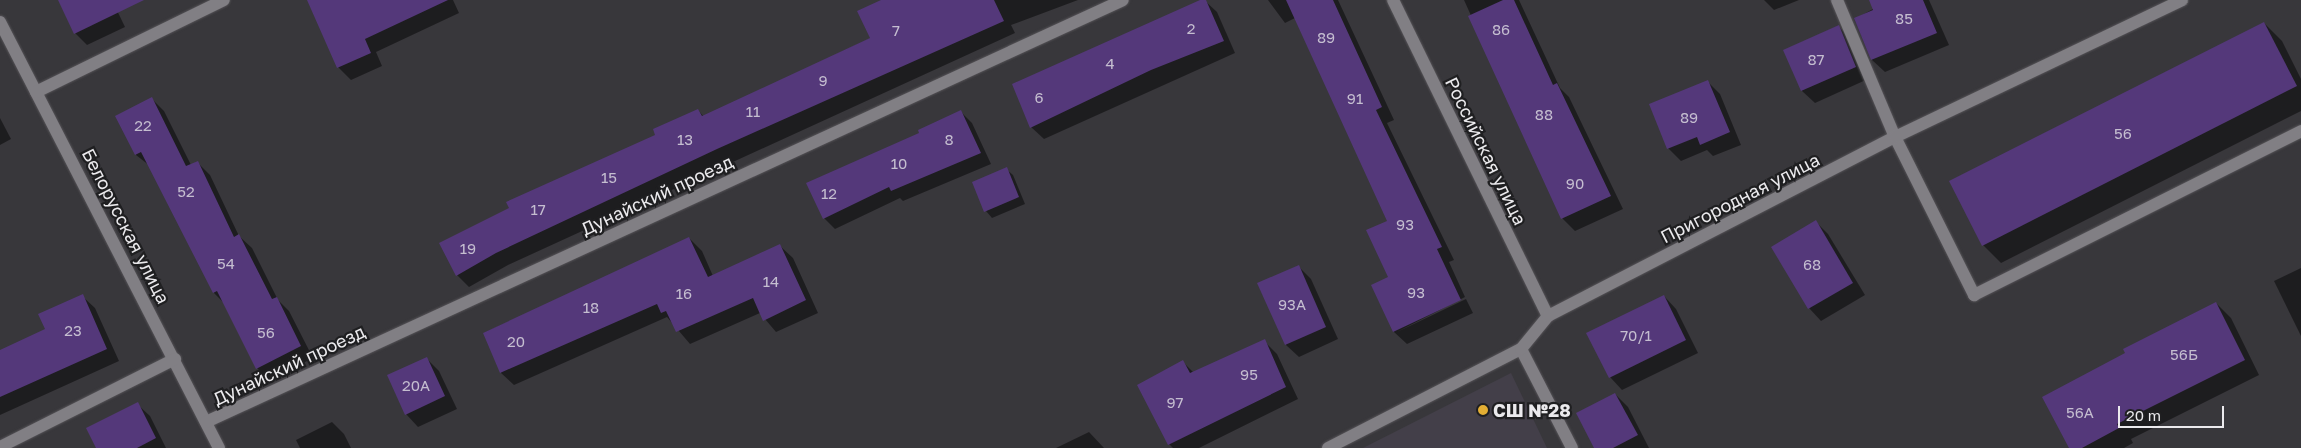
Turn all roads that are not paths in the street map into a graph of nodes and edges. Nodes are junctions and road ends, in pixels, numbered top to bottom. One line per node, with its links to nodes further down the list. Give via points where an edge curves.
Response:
1 (224, 0): 8 (street)
2 (1123, 0): 14 (street, Дунайский проезд)
3 (1393, 0): 11 (street, Российская улица)
4 (1837, 0): 10 (street)
5 (2182, 0): 10 (street, Пригородная улица)
6 (0, 22): 7 (street, Белорусская улица)
7 (5, 46): 8 (street, Белорусская улица)
8 (36, 92): 13 (street, Белорусская улица)
9 (2301, 131): 10 (street, via 1974,295)
10 (1895, 137): 11 (street, Пригородная улица)
11 (1548, 316): 12 (street, Пригородная улица)
12 (1521, 349): 17 (street, Пригородная улица); 18 (street)
13 (175, 359): 14 (street, Белорусская улица); 15 (street)
14 (206, 422): 16 (street, Белорусская улица)
15 (0, 447)
16 (219, 448)
17 (1328, 448)
18 (1572, 448)

